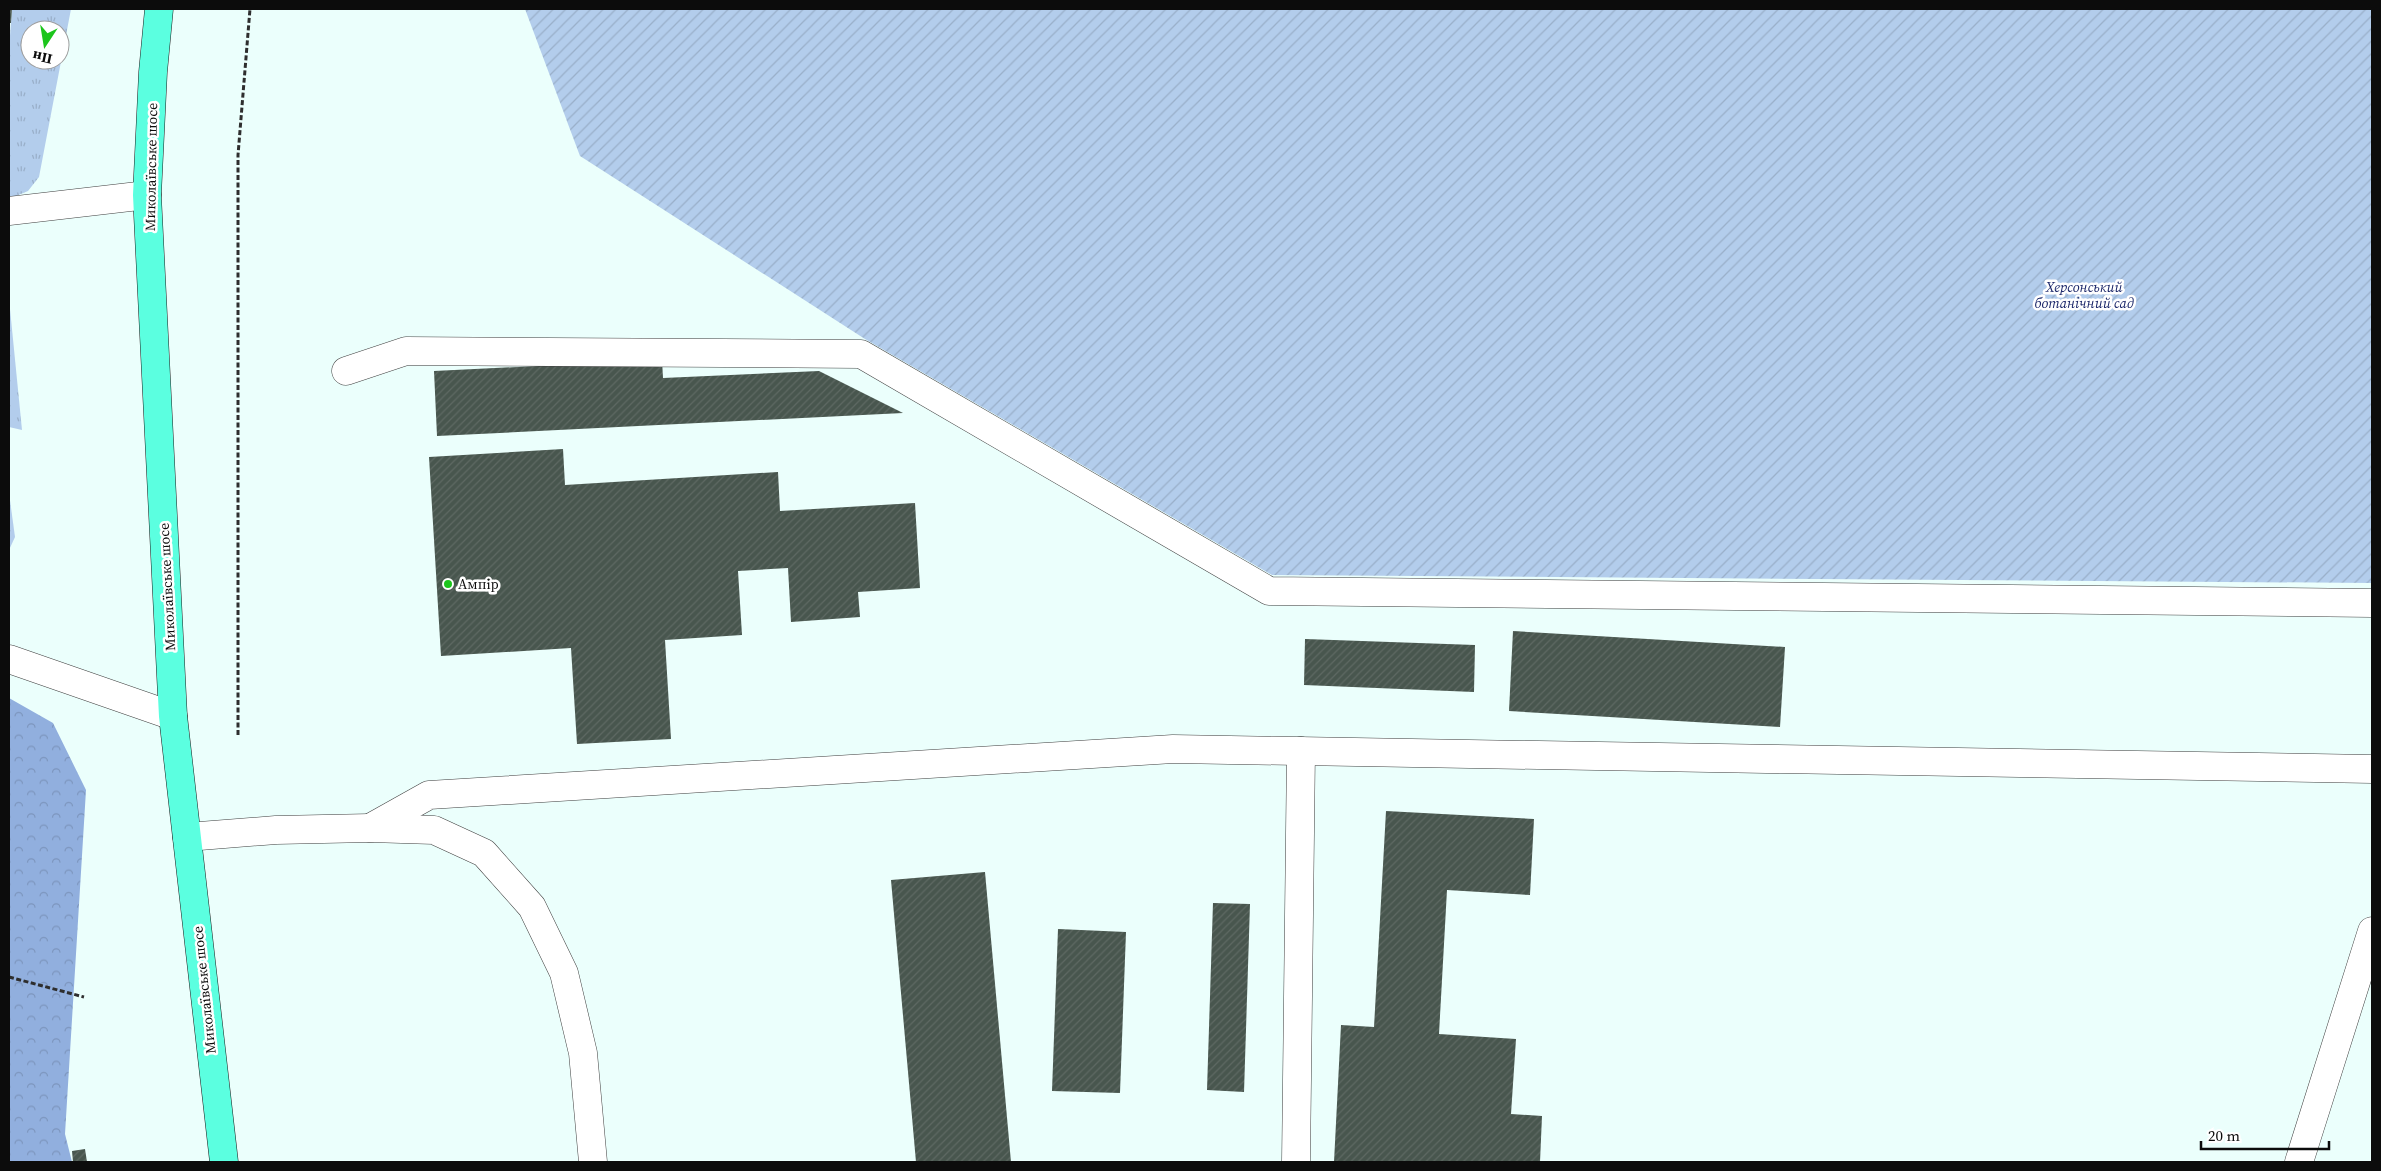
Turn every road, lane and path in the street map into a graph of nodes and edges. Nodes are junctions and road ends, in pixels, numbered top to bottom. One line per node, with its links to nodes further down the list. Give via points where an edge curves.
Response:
1 (159, 9): 3 (main road, Миколаївське шосе)
2 (250, 9): 9 (path, via 238,155)
3 (147, 195): 4 (street); 8 (main road, Миколаївське шосе)
4 (9, 211)
5 (346, 371): 6 (street, via 406,351 861,354 1269,592)
6 (2372, 603)
7 (9, 660): 8 (street)
8 (173, 716): 13 (main road, Миколаївське шосе)
9 (238, 735)
10 (1300, 751): 11 (street); 12 (street, via 1172,749 429,795); 19 (street)
11 (2372, 769)
12 (370, 828): 13 (street); 18 (street, via 434,830 484,853 532,907 564,973 581,1044)
13 (187, 836): 17 (main road, Миколаївське шосе)
14 (2372, 931): 20 (street)
15 (9, 977): 16 (path)
16 (84, 997)
17 (224, 1162)
18 (593, 1162)
19 (1296, 1162)
20 (2299, 1162)

